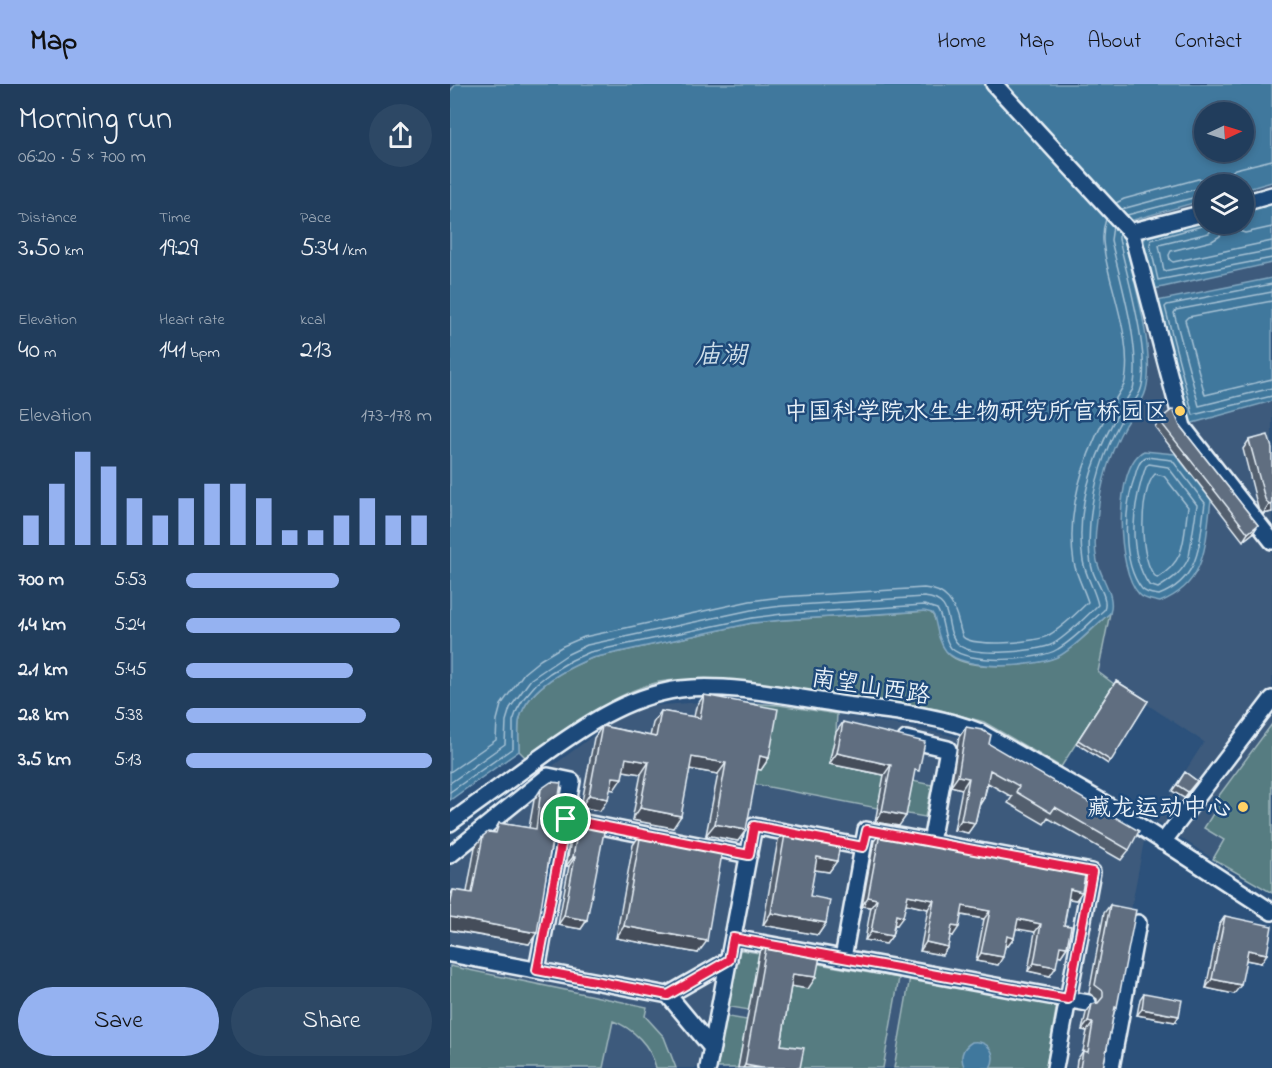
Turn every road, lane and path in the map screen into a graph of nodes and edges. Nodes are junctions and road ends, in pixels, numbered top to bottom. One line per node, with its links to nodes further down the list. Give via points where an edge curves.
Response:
1 (994, 84): 5 (street)
2 (1272, 195): 3 (street)
3 (1254, 200)
4 (1194, 216): 5 (street)
5 (1132, 234): 6 (street, via 1183,427)
6 (1272, 541)
7 (1272, 699): 12 (street)
8 (893, 736): 11 (street, via 948,749)
9 (566, 819): 14 (street, via 573,781 548,777); 15 (street); 22 (street)
10 (450, 823): 12 (street, 南望山西路, via 608,712 666,691 709,688 933,718 966,727 1104,803)
11 (931, 842): 13 (street, via 867,830); 24 (street, via 1092,872)
12 (1163, 842): 16 (street, 南望山西路)
13 (863, 847): 15 (street, via 754,826); 20 (street)
14 (450, 855)
15 (749, 855): 18 (street)
16 (1272, 912)
17 (1138, 923): 29 (street, via 1117,1008)
18 (733, 938): 20 (street); 21 (street)
19 (450, 954): 22 (street)
20 (843, 958): 24 (street)
21 (729, 960): 23 (street); 26 (street)
22 (537, 970): 23 (street)
23 (668, 995): 26 (street)
24 (1068, 999): 25 (street); 28 (street)
25 (1088, 1003)
26 (712, 1048): 27 (street)
27 (708, 1068)
28 (1055, 1068)
29 (1111, 1068)

